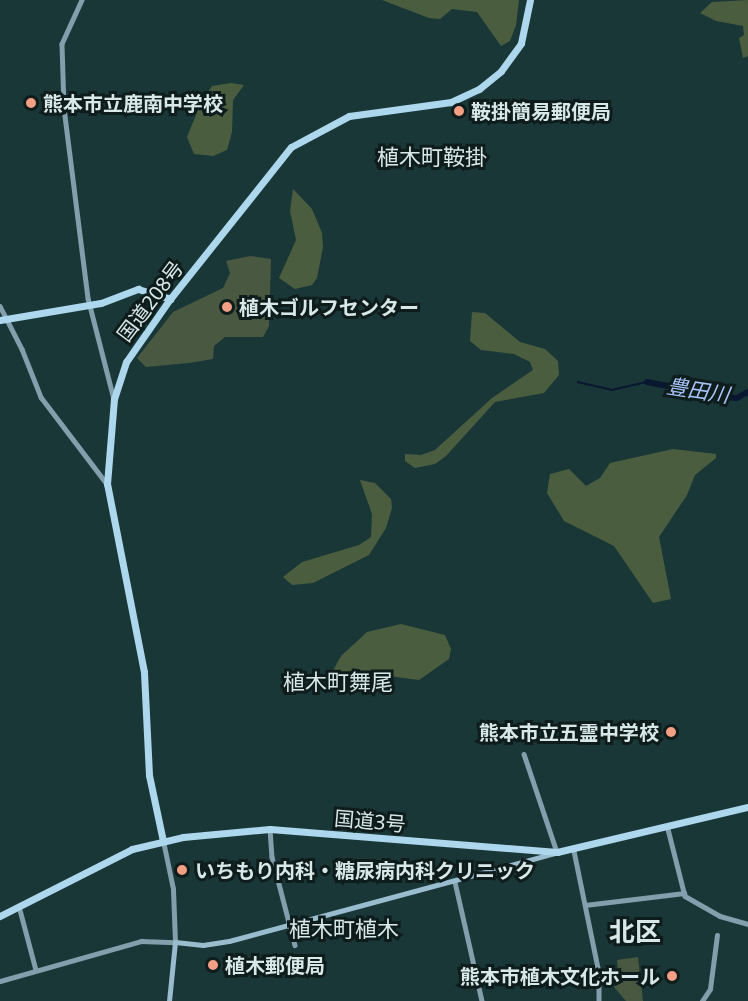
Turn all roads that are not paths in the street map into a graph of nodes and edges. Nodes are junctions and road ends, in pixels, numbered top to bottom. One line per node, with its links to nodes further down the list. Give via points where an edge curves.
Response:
1 (82, 0): 4 (street, via 62,44 62,64 66,134)
2 (530, 0): 3 (highway, 国道208号, via 521,43 501,71 479,89 451,102 349,116 291,147)
3 (170, 299): 4 (highway, via 138,289); 7 (highway, 国道208号, via 126,362)
4 (90, 305): 6 (highway); 7 (street)
5 (0, 306): 6 (street)
6 (3, 320): 8 (street, via 40,397)
7 (114, 399): 8 (highway, 国道208号)
8 (107, 484): 11 (highway, 国道208号, via 144,672 149,775)
9 (524, 754): 17 (street)
10 (748, 807): 13 (highway, 国道3号)
11 (160, 826): 14 (highway, 国道208号); 15 (highway, via 152,839)
12 (270, 829): 14 (highway, 国道3号, via 233,830); 17 (highway, 国道3号); 24 (street, via 272,857)
13 (668, 829): 16 (highway, 国道3号); 19 (street)
14 (163, 841): 15 (highway, 国道3号); 26 (street, via 173,889)
15 (132, 849): 21 (highway, 国道3号)
16 (574, 851): 17 (highway, 国道3号); 20 (street)
17 (557, 852): 18 (main road)
18 (455, 882): 24 (main road); 31 (street)
19 (684, 893): 20 (street); 23 (street, via 720,916)
20 (585, 905): 32 (street, via 599,973)
21 (19, 906): 22 (highway, 国道3号); 28 (street)
22 (0, 916)
23 (748, 924)
24 (289, 925): 26 (main road, via 217,944); 27 (street)
25 (717, 935): 33 (street, via 710,989)
26 (175, 942): 28 (street, via 141,941); 30 (main road)
27 (295, 945)
28 (36, 970): 29 (street)
29 (0, 981)
30 (168, 1001)
31 (483, 1001)
32 (599, 1001)
33 (702, 1001)

